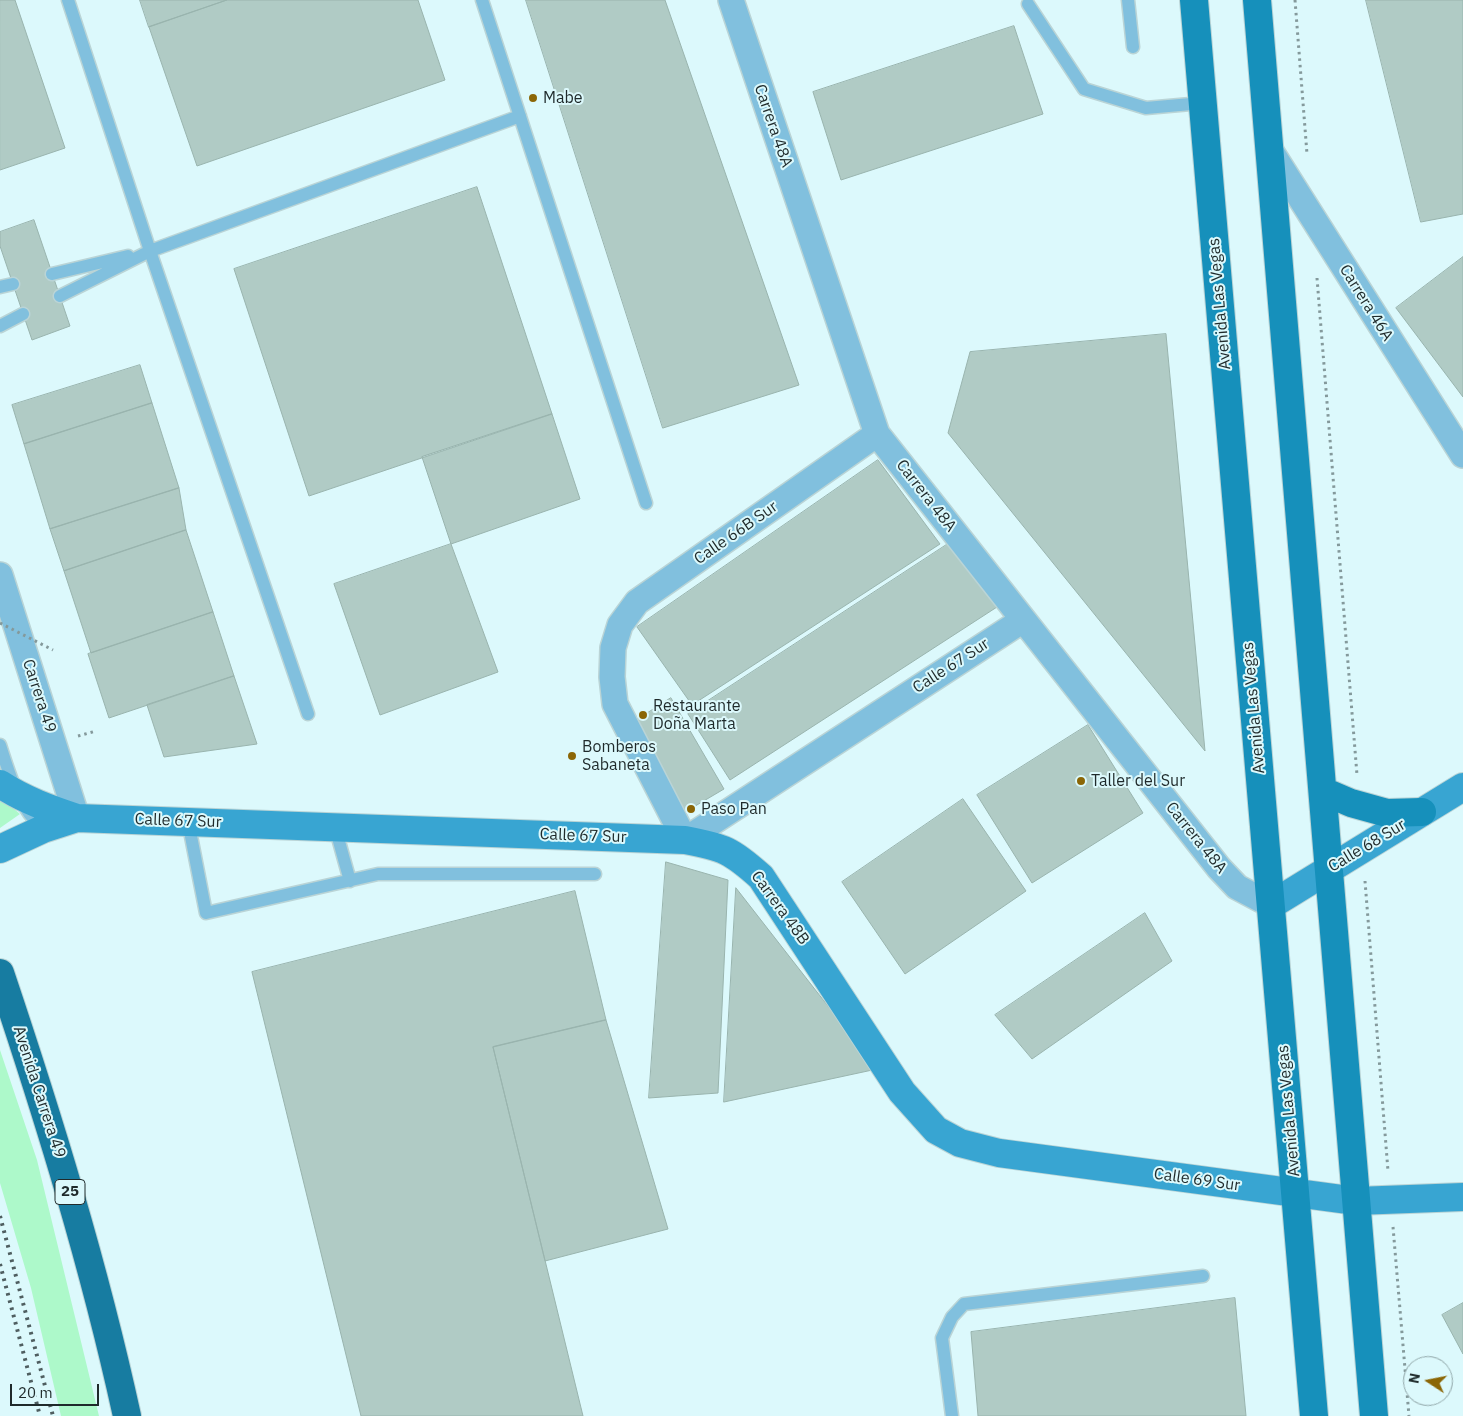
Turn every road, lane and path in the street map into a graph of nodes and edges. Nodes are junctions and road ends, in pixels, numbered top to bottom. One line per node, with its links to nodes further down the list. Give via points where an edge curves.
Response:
1 (68, 0): 14 (lane)
2 (482, 0): 11 (lane)
3 (731, 0): 20 (street, Carrera 48A)
4 (1128, 0): 9 (lane)
5 (1194, 0): 10 (main road, Avenida Las Vegas)
6 (1257, 0): 12 (main road)
7 (1295, 0): 13 (path)
8 (1028, 4): 10 (lane, via 1084,89 1146,108)
9 (1132, 47)
10 (1202, 103): 44 (main road, Avenida Las Vegas)
11 (520, 116): 14 (lane); 22 (lane)
12 (1270, 150): 21 (street, Carrera 46A); 32 (main road)
13 (1308, 158)
14 (150, 251): 15 (lane); 17 (lane); 27 (lane)
15 (52, 274)
16 (1317, 277): 29 (path)
17 (60, 296)
18 (23, 314): 19 (lane)
19 (0, 326)
20 (877, 434): 24 (street, Carrera 48A); 38 (street, Calle 66B Sur, via 637,602 620,625 613,648 612,677 616,704)
21 (1462, 453)
22 (646, 503)
23 (0, 575): 34 (street, Carrera 49)
24 (1023, 620): 38 (street, Calle 67 Sur); 44 (street, Carrera 48A, via 1219,868 1237,887)
25 (0, 623): 26 (path, bridge)
26 (53, 650)
27 (308, 714)
28 (0, 745): 31 (lane)
29 (1355, 755)
30 (1463, 787): 33 (street, Calle 68 Sur)
31 (9, 790): 34 (street, Calle 67 Sur); 37 (lane)
32 (1323, 791): 33 (main road, via 1388,813); 40 (main road)
33 (1422, 812): 40 (street, Calle 68 Sur)
34 (77, 818): 35 (street, Calle 67 Sur); 37 (street, Calle 67 Sur)
35 (188, 822): 36 (street, Calle 67 Sur); 42 (lane, via 206,913)
36 (335, 827): 38 (street, Calle 67 Sur); 42 (lane)
37 (43, 829): 39 (street, Calle 67 Sur)
38 (685, 840): 46 (street, Carrera 48B, via 716,846 737,855 761,877 902,1092)
39 (0, 849)
40 (1330, 868): 44 (street, Calle 68 Sur); 50 (main road)
41 (595, 874): 42 (lane, via 378,874)
42 (350, 880)
43 (1366, 891): 47 (path)
44 (1271, 905): 48 (main road, Avenida Las Vegas)
45 (0, 973): 53 (highway, Avenida Carrera 49 / 25, via 79,1221)
46 (936, 1130): 48 (street, Calle 69 Sur, via 960,1143 999,1153)
47 (1386, 1147)
48 (1297, 1193): 50 (street, Calle 69 Sur); 55 (main road, Avenida Las Vegas)
49 (1463, 1197): 50 (street, Calle 69 Sur)
50 (1356, 1201): 56 (main road)
51 (1395, 1253): 57 (path)
52 (1203, 1276): 54 (lane, via 964,1304 952,1317 942,1338)
53 (127, 1416)
54 (952, 1416)
55 (1314, 1416)
56 (1374, 1416)
57 (1409, 1416)

